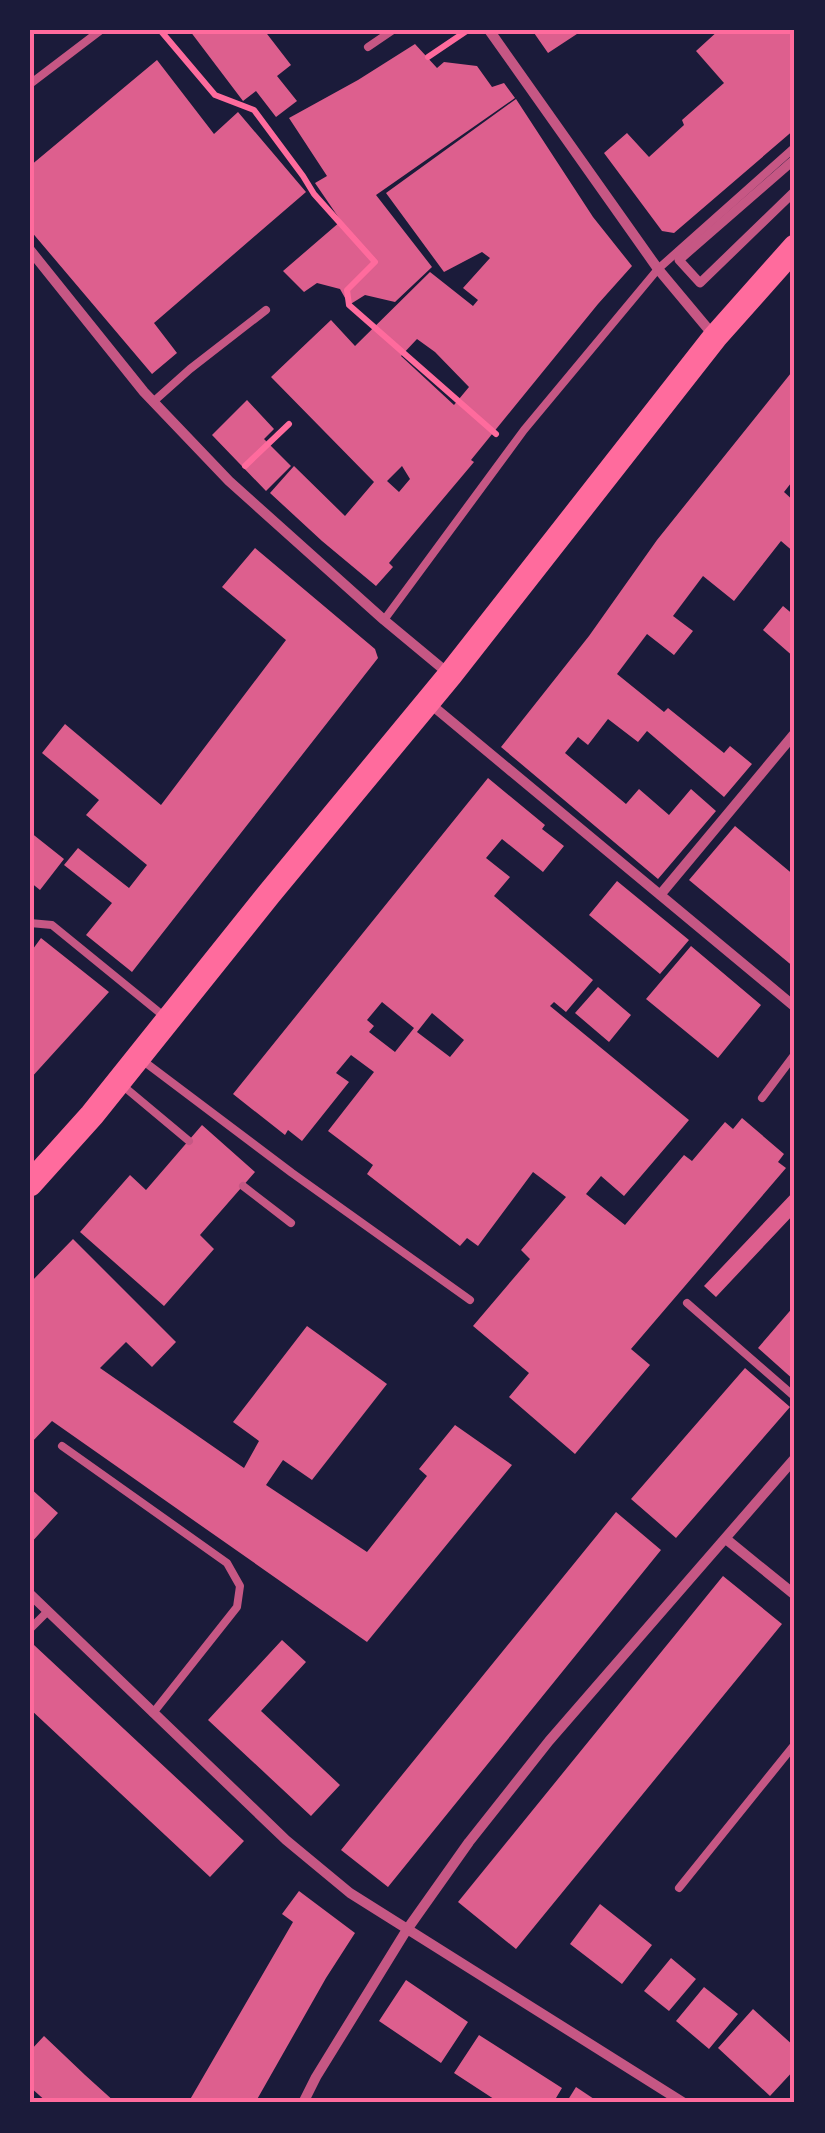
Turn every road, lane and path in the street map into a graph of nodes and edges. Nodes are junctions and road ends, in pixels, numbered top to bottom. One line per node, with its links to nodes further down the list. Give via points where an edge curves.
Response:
1 (101, 30): 8 (lane)
2 (160, 30): 19 (path, via 215,95 254,110 374,262 347,290 349,305)
3 (393, 30): 6 (lane)
4 (468, 30): 7 (path)
5 (489, 30): 14 (street)
6 (368, 46)
7 (428, 57)
8 (30, 84)
9 (795, 147): 14 (lane)
10 (795, 159): 11 (street, via 679,260 700,283)
11 (795, 190)
12 (795, 247): 16 (main road)
13 (30, 250): 17 (street)
14 (658, 269): 16 (street); 19 (lane)
15 (266, 310): 17 (lane)
16 (715, 337): 22 (main road)
17 (153, 402): 20 (street)
18 (289, 424): 20 (path)
19 (512, 448): 21 (lane)
20 (230, 481): 21 (street)
21 (384, 620): 22 (street)
22 (450, 675): 23 (main road)
23 (428, 702): 25 (street); 28 (main road)
24 (795, 733): 25 (street)
25 (660, 894): 27 (street)
26 (30, 923): 28 (lane, via 52,925)
27 (795, 1007)
28 (168, 1020): 30 (main road)
29 (795, 1054): 32 (lane)
30 (138, 1057): 31 (main road); 37 (lane)
31 (118, 1082): 33 (lane); 34 (main road)
32 (762, 1098)
33 (188, 1141)
34 (30, 1184)
35 (243, 1186): 36 (lane)
36 (290, 1223)
37 (470, 1300)
38 (687, 1304): 39 (lane)
39 (795, 1397)
40 (62, 1446): 47 (lane, via 226,1563 240,1586 237,1607)
41 (795, 1458): 42 (street)
42 (726, 1539): 44 (street); 50 (street, via 549,1741)
43 (30, 1594): 45 (street)
44 (795, 1596)
45 (48, 1611): 46 (lane); 47 (street)
46 (30, 1629)
47 (154, 1713): 50 (street, via 286,1840)
48 (795, 1744): 49 (lane)
49 (679, 1888)
50 (406, 1931): 51 (street); 52 (street)
51 (302, 2103)
52 (684, 2103)

